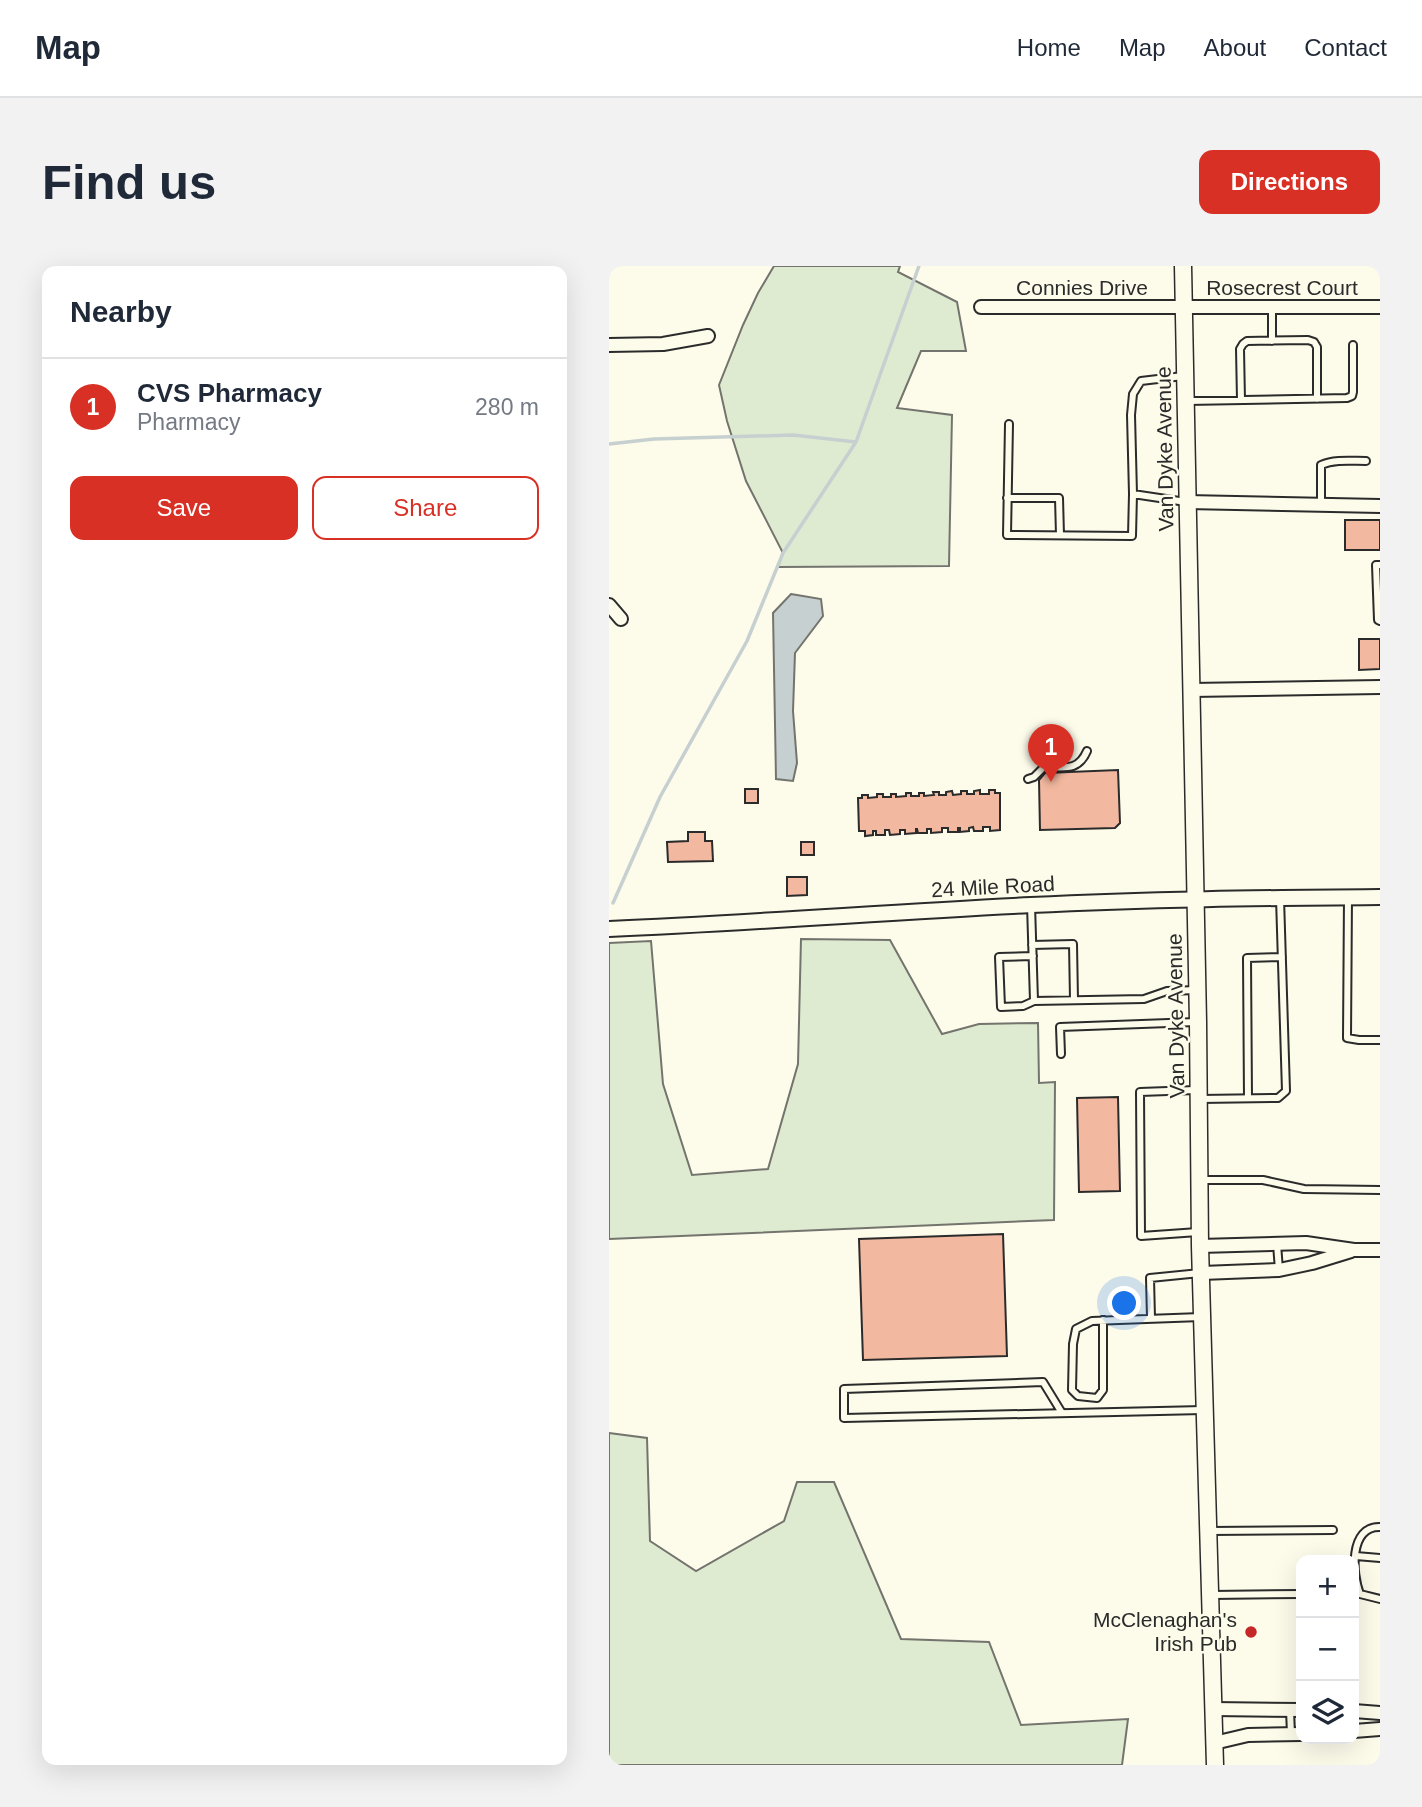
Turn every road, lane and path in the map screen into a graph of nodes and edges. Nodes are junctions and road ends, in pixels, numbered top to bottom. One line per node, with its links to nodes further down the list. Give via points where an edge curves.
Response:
1 (1183, 266): 5 (main road, Van Dyke Avenue)
2 (982, 307): 5 (street, Connies Drive)
3 (1272, 307): 4 (street, Rosecrest Court); 5 (street, Rosecrest Court); 7 (lane)
4 (1380, 307)
5 (1183, 308): 10 (main road, Van Dyke Avenue)
6 (708, 336): 8 (street, via 663,344)
7 (1272, 341): 11 (lane, via 1314,342); 12 (lane, via 1247,341 1240,349)
8 (609, 345)
9 (1353, 345): 11 (lane, via 1352,396)
10 (1185, 376): 13 (main road, Van Dyke Avenue); 16 (lane, via 1141,382 1133,394)
11 (1317, 399): 12 (lane)
12 (1241, 400): 13 (lane)
13 (1185, 401): 18 (main road, Van Dyke Avenue)
14 (1009, 424): 17 (lane)
15 (1366, 461): 19 (lane, via 1321,465)
16 (1133, 494): 18 (lane); 21 (lane, via 1132,536)
17 (1007, 498): 21 (lane, via 1059,498); 21 (lane, via 1007,535)
18 (1187, 502): 19 (street); 27 (main road, Van Dyke Avenue)
19 (1321, 505): 20 (street)
20 (1380, 506)
21 (1060, 535)
22 (1380, 565): 25 (lane, via 1376,565)
23 (609, 605): 24 (street)
24 (621, 619)
25 (1380, 621)
26 (1380, 687): 27 (street)
27 (1191, 690): 33 (main road, Van Dyke Avenue)
28 (1087, 751): 29 (lane, via 1074,767 1044,767)
29 (1028, 779)
30 (1348, 897): 31 (street, 24 Mile Road); 32 (street, 24 Mile Road); 43 (lane, via 1347,1038)
31 (1380, 897)
32 (1280, 898): 33 (street, 24 Mile Road); 38 (lane)
33 (1195, 899): 34 (street, 24 Mile Road); 39 (main road, Van Dyke Avenue)
34 (1031, 905): 35 (street, 24 Mile Road); 36 (lane)
35 (609, 929)
36 (1032, 945): 37 (lane); 40 (lane, via 1073,944)
37 (1033, 956): 41 (lane); 41 (lane, via 999,957 1001,1007)
38 (1282, 957): 46 (lane, via 1286,1091 1278,1098); 46 (lane, via 1247,958)
39 (1197, 990): 40 (lane, via 1167,991 1144,999); 42 (main road, Van Dyke Avenue)
40 (1074, 1000): 41 (lane)
41 (1034, 1001)
42 (1198, 1022): 44 (lane, via 1060,1027); 45 (main road, Van Dyke Avenue)
43 (1380, 1040)
44 (1061, 1054)
45 (1198, 1095): 46 (lane); 47 (main road, Van Dyke Avenue); 49 (lane, via 1140,1092 1141,1237)
46 (1248, 1098)
47 (1199, 1180): 48 (lane, via 1263,1180 1304,1189); 49 (main road, Van Dyke Avenue)
48 (1380, 1189)
49 (1200, 1239): 50 (street); 54 (main road, Van Dyke Avenue)
50 (1277, 1244): 51 (street); 53 (lane)
51 (1354, 1250): 52 (street); 53 (street)
52 (1380, 1250)
53 (1279, 1270): 54 (street)
54 (1202, 1273): 55 (main road, Van Dyke Avenue); 56 (lane, via 1150,1278)
55 (1203, 1317): 56 (lane); 58 (main road, Van Dyke Avenue)
56 (1151, 1318): 57 (lane)
57 (1103, 1320): 57 (lane, via 1076,1329 1072,1390 1078,1396 1097,1398 1103,1390)
58 (1205, 1410): 59 (lane); 62 (main road, Van Dyke Avenue)
59 (1062, 1413): 59 (lane, via 844,1419 844,1389 1042,1382)
60 (1380, 1527): 63 (lane, via 1361,1535)
61 (1333, 1530): 62 (lane)
62 (1208, 1531): 68 (main road, Van Dyke Avenue)
63 (1356, 1555)
64 (1359, 1556): 65 (lane)
65 (1380, 1558)
66 (1359, 1592): 69 (lane)
67 (1296, 1594): 68 (lane)
68 (1210, 1595): 70 (main road, Van Dyke Avenue)
69 (1380, 1599)
70 (1213, 1709): 71 (street); 77 (main road, Van Dyke Avenue)
71 (1296, 1710)
72 (1359, 1711): 73 (street)
73 (1380, 1713)
74 (1380, 1729): 75 (street)
75 (1359, 1731)
76 (1296, 1734): 77 (street, via 1248,1735)
77 (1214, 1743): 78 (main road, Van Dyke Avenue)
78 (1215, 1765)

